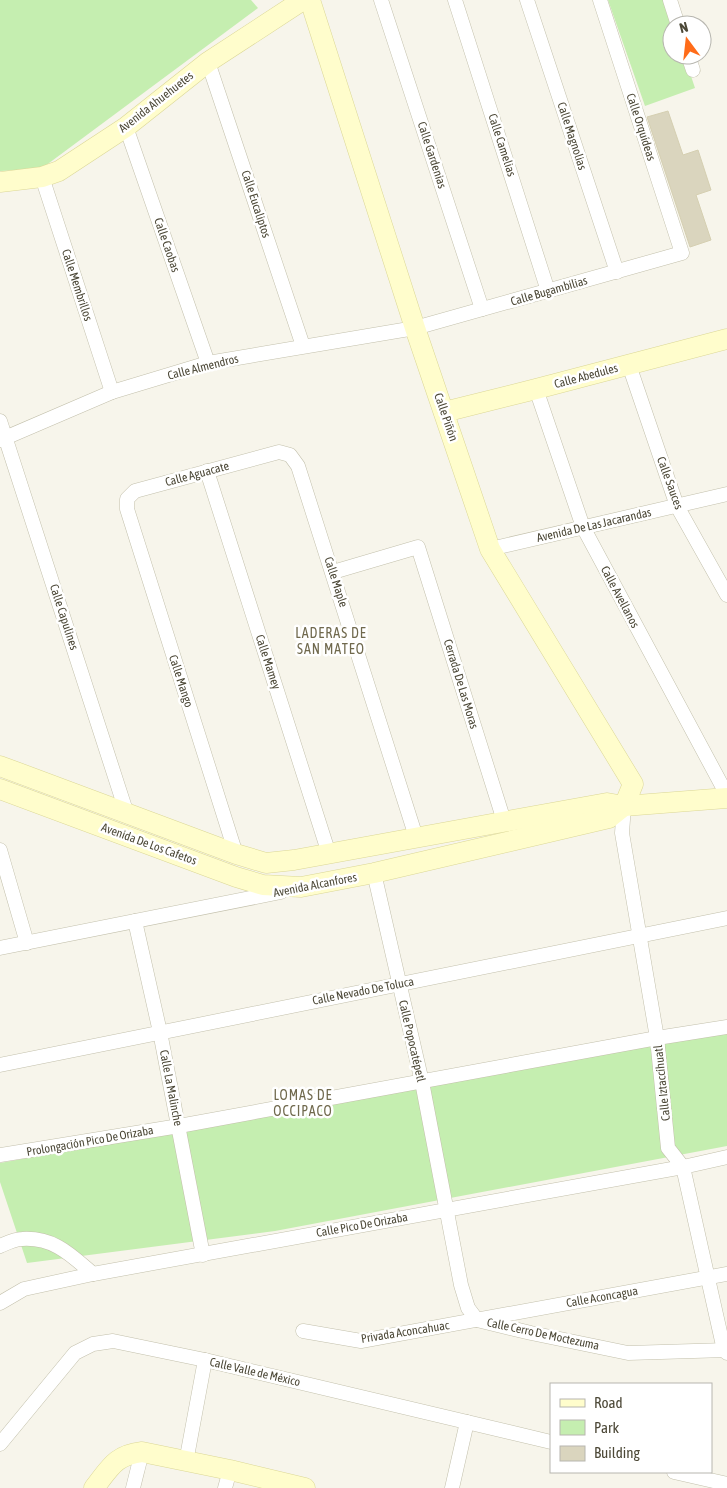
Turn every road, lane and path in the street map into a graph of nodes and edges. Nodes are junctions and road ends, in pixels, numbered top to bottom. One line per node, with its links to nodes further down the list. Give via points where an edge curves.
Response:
1 (268, 0): 10 (street)
2 (304, 0): 10 (street, Avenida Ahuehuetes)
3 (310, 0): 21 (street, Calle Piñón)
4 (382, 0): 20 (street, Calle Gardenias)
5 (455, 0): 19 (street, Calle Camelias)
6 (527, 0): 18 (street, Calle Magnolias)
7 (600, 0): 17 (street, Calle Orquídeas)
8 (670, 0): 9 (street)
9 (675, 15)
10 (271, 20): 11 (street, Avenida Ahuehuetes)
11 (208, 62): 14 (street, Avenida Ahuehuetes); 23 (street, Calle Eucaliptos)
12 (691, 65): 13 (street)
13 (693, 70)
14 (126, 127): 15 (street, Avenida Ahuehuetes, via 59,171); 24 (street, Calle Caobas)
15 (42, 177): 16 (street, Avenida Ahuehuetes); 27 (street, Calle Membrillos)
16 (0, 182)
17 (682, 253): 18 (street, Calle Bugambilias)
18 (617, 272): 19 (street, Calle Bugambilias)
19 (548, 291): 20 (street, Calle Bugambilias)
20 (482, 309): 21 (street, Calle Bugambilias)
21 (415, 328): 23 (street, Calle Almendros); 28 (street, Calle Piñón)
22 (727, 339): 25 (street, Calle Abedules)
23 (303, 346): 24 (street, Calle Almendros)
24 (208, 363): 27 (street, Calle Almendros)
25 (629, 364): 26 (street, Calle Abedules); 34 (street, Calle Sauces)
26 (536, 389): 28 (street, Calle Abedules); 36 (street, Calle Avellanos)
27 (112, 392): 30 (street, Calle Almendros)
28 (444, 412): 37 (street, Calle Piñón)
29 (0, 421): 30 (street, Calle Capulines)
30 (3, 439): 44 (street, Calle Capulines)
31 (279, 452): 32 (street, Calle Aguacate); 38 (street, Calle Maple, via 290,455 298,466)
32 (207, 471): 35 (street, Calle Aguacate, via 135,491 127,499); 49 (street, Calle Mamey)
33 (727, 494): 34 (street, Avenida De Las Jacarandas)
34 (677, 506): 36 (street, Avenida De Las Jacarandas); 39 (street, Calle Sauces)
35 (127, 509): 48 (street, Calle Mango)
36 (583, 528): 37 (street, Avenida De Las Jacarandas); 42 (street, Calle Avellanos)
37 (490, 549): 43 (street, Calle Piñón, via 633,784)
38 (332, 572): 45 (street, Cerrada De Las Moras, via 418,547); 46 (street, Calle Maple)
39 (727, 595)
40 (0, 766): 44 (street, Avenida De Los Cafetos)
41 (0, 789): 52 (street, Avenida De Los Cafetos, via 236,877 263,885)
42 (727, 796): 43 (street, Avenida Alcanfores)
43 (624, 806): 45 (street, Avenida Alcanfores, via 607,803); 51 (street, Avenida Alcanfores, via 609,818); 55 (street, Calle Iztaccíhuatl, via 622,833)
44 (127, 814): 48 (street, Avenida De Los Cafetos)
45 (504, 821): 46 (street, Avenida Alcanfores)
46 (416, 837): 49 (street, Avenida Alcanfores)
47 (0, 850): 56 (street)
48 (236, 854): 50 (street, Avenida De Los Cafetos, via 266,862)
49 (329, 854): 50 (street, Avenida Alcanfores)
50 (294, 860): 52 (street)
51 (374, 873): 52 (street, Avenida Alcanfores); 58 (street, Calle Popocatépetl)
52 (301, 888): 54 (street, Avenida Alcanfores)
53 (727, 918): 55 (street, Calle Nevado De Toluca)
54 (135, 921): 56 (street, Avenida Alcanfores); 60 (street, Calle La Malinche)
55 (639, 937): 58 (street, Calle Nevado De Toluca); 61 (street, Calle Iztaccíhuatl)
56 (27, 943): 57 (street, Avenida Alcanfores)
57 (0, 948)
58 (399, 984): 60 (street, Calle Nevado De Toluca); 63 (street, Calle Popocatépetl)
59 (727, 1027): 61 (street)
60 (160, 1032): 62 (street, Calle Nevado De Toluca); 64 (street, Calle La Malinche)
61 (657, 1038): 63 (street); 67 (street, Calle Iztaccíhuatl, via 668,1148)
62 (0, 1065)
63 (422, 1082): 64 (street); 68 (street, Calle Popocatépetl)
64 (179, 1126): 65 (street, Prolongación Pico De Orizaba); 70 (street, Calle La Malinche)
65 (0, 1155)
66 (727, 1157): 67 (street, Calle Pico De Orizaba)
67 (683, 1167): 68 (street, Calle Pico De Orizaba); 73 (street, Calle Iztaccíhuatl)
68 (446, 1210): 70 (street, Calle Pico De Orizaba); 75 (street, Calle Cerro De Moctezuma, via 460,1285 468,1308)
69 (0, 1246): 71 (street, via 21,1239 46,1240 67,1251)
70 (203, 1255): 71 (street, Calle Pico De Orizaba)
71 (93, 1274): 74 (street, Calle Pico De Orizaba, via 24,1289)
72 (727, 1274): 73 (street, Calle Aconcagua)
73 (709, 1278): 75 (street, Calle Aconcagua); 77 (street, Calle Iztaccíhuatl)
74 (0, 1303)
75 (477, 1320): 76 (street, Privada Aconcahuac, via 361,1340); 77 (street, Calle Cerro De Moctezuma, via 628,1352)
76 (304, 1331)
77 (726, 1351)
78 (205, 1360): 79 (street, Calle Valle de México); 81 (street, Calle Valle de México, via 113,1341 94,1344 75,1353); 83 (street)
79 (467, 1422): 80 (street, Calle Valle de México); 90 (street)
80 (550, 1442)
81 (0, 1444)
82 (142, 1452): 83 (street); 87 (street, via 116,1460); 88 (street)
83 (186, 1462): 85 (street)
84 (678, 1473): 86 (street)
85 (228, 1479): 89 (street)
86 (727, 1484)
87 (94, 1488)
88 (133, 1488)
89 (305, 1488)
90 (452, 1488)

